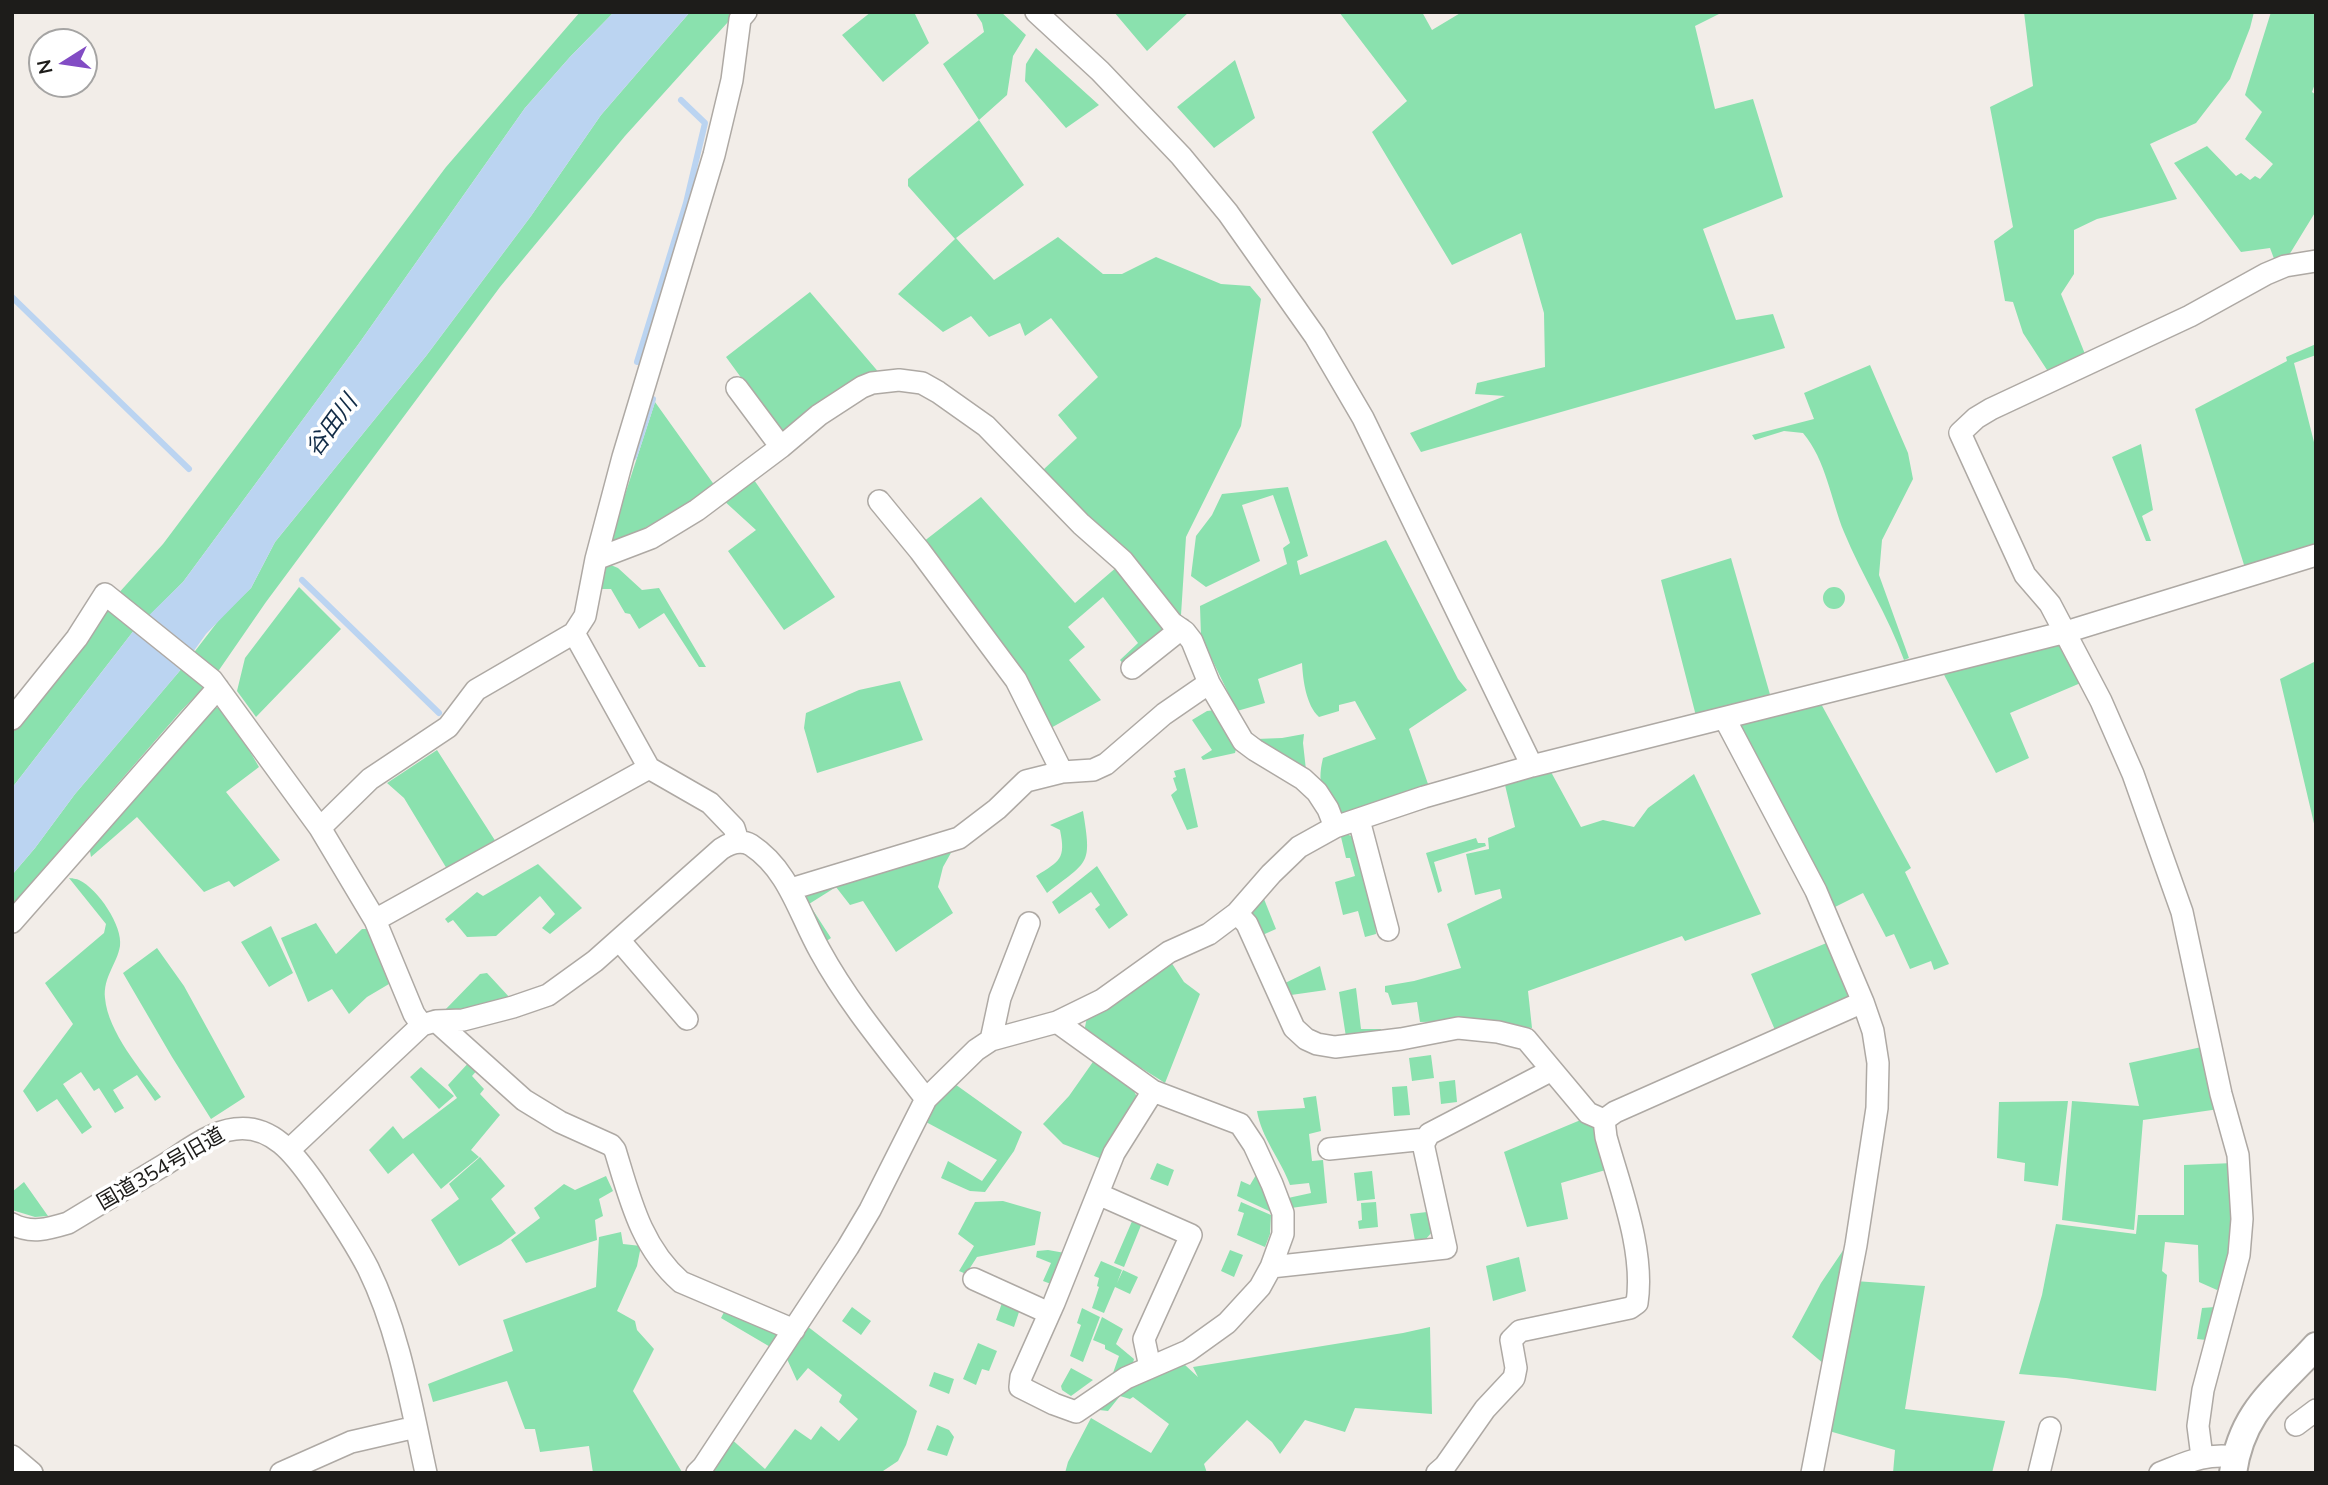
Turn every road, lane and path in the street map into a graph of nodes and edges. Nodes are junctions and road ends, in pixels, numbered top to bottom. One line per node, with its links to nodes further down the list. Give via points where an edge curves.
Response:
1 (746, 12): 8 (street, via 740,19 733,80 714,155)
2 (1036, 12): 17 (street, via 1181,156 1228,213 1315,336 1363,418)
3 (2316, 261): 10 (street, via 2285,266 2247,283 2190,316 1991,408 1960,433 2025,575)
4 (737, 388): 5 (street)
5 (781, 447): 8 (street, via 651,538); 9 (street, via 819,415 872,383 899,380 927,385 986,426 1123,561)
6 (878, 501): 19 (street, via 1016,680)
7 (2316, 555): 10 (street)
8 (596, 559): 11 (street, via 585,616)
9 (1181, 629): 12 (street); 13 (street, via 1192,641)
10 (2067, 632): 16 (street); 56 (street, via 2133,774 2182,912 2238,1155 2239,1255 2203,1390 2198,1426)
11 (574, 634): 18 (street); 22 (street, via 476,690 448,727 370,779)
12 (1132, 668)
13 (1209, 682): 19 (street, via 1106,764 1093,770); 21 (street, via 1243,741 1317,792)
14 (215, 684): 15 (street, via 105,594 77,638); 22 (street); 27 (street)
15 (12, 719)
16 (1725, 719): 17 (street); 31 (street, via 1816,891)
17 (1532, 765): 20 (street)
18 (649, 768): 23 (street, via 710,803 734,828); 26 (street)
19 (1062, 772): 24 (street, via 1026,781 959,838)
20 (1359, 820): 21 (street); 29 (street)
21 (1335, 827): 25 (street, via 1299,847)
22 (320, 828): 26 (street)
23 (738, 841): 24 (street, via 764,856); 30 (street, via 721,849)
24 (792, 889): 38 (street, via 820,951 871,1029)
25 (1237, 913): 33 (street, via 1209,934 1169,952 1102,1000); 36 (street, via 1247,924 1293,1028 1306,1040 1335,1047 1458,1028 1498,1032 1526,1039)
26 (375, 920): 34 (street, via 414,1014)
27 (12, 922)
28 (1029, 923): 35 (street, via 1000,998)
29 (1388, 930)
30 (619, 940): 32 (street); 34 (street, via 548,995 463,1020)
31 (1863, 1002): 39 (street, via 1692,1076); 63 (street, via 1878,1063 1877,1108)
32 (687, 1019)
33 (1057, 1022): 35 (street); 37 (street)
34 (429, 1023): 42 (street); 48 (street, via 524,1100 611,1145 638,1223 650,1246 681,1282)
35 (991, 1040): 38 (street)
36 (1552, 1070): 39 (street, via 1588,1113); 40 (street)
37 (1153, 1091): 43 (street, via 1114,1153); 45 (street, via 1240,1124 1283,1213 1283,1234)
38 (926, 1099): 48 (street, via 870,1210)
39 (1604, 1120): 62 (street, via 1638,1255 1637,1303 1520,1331 1511,1340 1514,1378)
40 (1426, 1139): 41 (street); 45 (street, via 1424,1148 1446,1248)
41 (1329, 1149)
42 (289, 1150): 44 (street, 国道354号旧道, via 258,1130 230,1129 68,1223 34,1231); 53 (street, 国道354号旧道, via 345,1227 369,1270 388,1317)
43 (1098, 1194): 47 (street); 50 (street, via 1191,1236 1144,1339)
44 (12, 1224)
45 (1271, 1267): 50 (street, via 1260,1287 1227,1323 1188,1351)
46 (974, 1279): 47 (street)
47 (1049, 1313): 50 (street, via 1020,1387 1076,1412)
48 (793, 1330): 61 (street)
49 (2316, 1346): 57 (main road, via 2257,1408)
50 (1150, 1367)
51 (2316, 1410): 52 (street)
52 (2296, 1425)
53 (416, 1427): 59 (street, via 351,1442); 60 (street, 国道354号旧道)
54 (2050, 1428): 64 (street)
55 (12, 1456): 58 (street)
56 (2202, 1457): 57 (street, via 2216,1455); 65 (street)
57 (2234, 1465)
58 (32, 1473)
59 (281, 1473)
60 (426, 1473)
61 (697, 1473)
62 (1437, 1473)
63 (1812, 1473)
64 (2039, 1473)
65 (2160, 1473)

